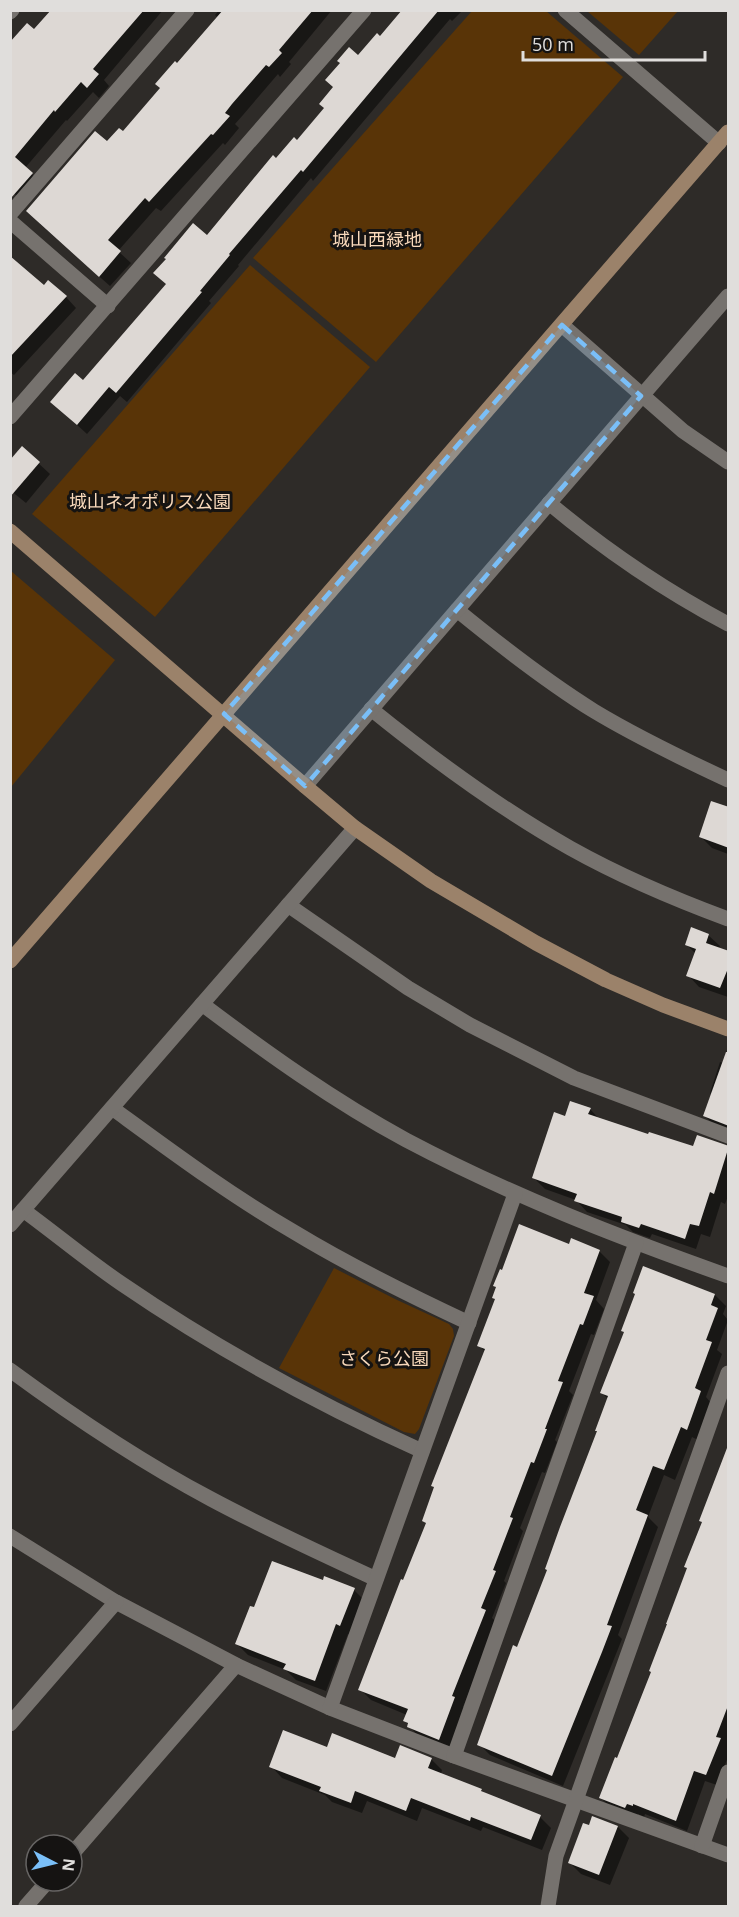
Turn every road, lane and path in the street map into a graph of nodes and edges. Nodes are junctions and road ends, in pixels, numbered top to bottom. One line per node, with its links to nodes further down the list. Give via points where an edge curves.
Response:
1 (187, 10): 5 (street)
2 (364, 10): 8 (street)
3 (565, 10): 4 (street)
4 (724, 138): 9 (street)
5 (10, 214)
6 (10, 221): 8 (street)
7 (726, 302): 10 (street)
8 (108, 306): 11 (street)
9 (562, 326): 10 (street); 19 (street)
10 (641, 396): 13 (street); 14 (street)
11 (16, 400): 12 (street)
12 (10, 417)
13 (729, 462)
14 (549, 503): 16 (street); 17 (street, via 625,562)
15 (10, 531): 19 (street)
16 (457, 610): 18 (street); 20 (street, via 594,711)
17 (729, 624)
18 (371, 709): 21 (street); 24 (street, via 462,779 570,848 645,885)
19 (224, 714): 21 (street); 25 (street)
20 (729, 780)
21 (305, 786): 22 (street)
22 (355, 828): 23 (street); 27 (street, via 431,881 536,943 634,992)
23 (288, 905): 26 (street); 29 (street, via 408,988 470,1025 574,1078)
24 (729, 919)
25 (10, 961)
26 (202, 1004): 28 (street); 30 (street, via 307,1081 361,1114)
27 (729, 1029)
28 (112, 1108): 31 (street); 35 (street, via 184,1161 292,1231)
29 (729, 1136)
30 (515, 1194): 33 (street); 35 (street)
31 (24, 1210): 32 (street); 38 (street, via 121,1283 193,1330 269,1375)
32 (10, 1225)
33 (636, 1243): 34 (street); 45 (street)
34 (729, 1275)
35 (469, 1323): 38 (street)
36 (10, 1370): 40 (street, via 92,1428 209,1498)
37 (729, 1373): 47 (street)
38 (422, 1451): 40 (street)
39 (10, 1536): 41 (street)
40 (376, 1579): 43 (street)
41 (116, 1602): 42 (street); 44 (street)
42 (236, 1665): 43 (street); 48 (street)
43 (330, 1708): 45 (street)
44 (10, 1724)
45 (454, 1756): 47 (street)
46 (729, 1772): 49 (street)
47 (576, 1800): 49 (street); 53 (street, via 556,1856)
48 (84, 1840)
49 (702, 1846): 50 (street)
50 (729, 1855)
51 (37, 1893): 52 (street)
52 (26, 1906)
53 (548, 1906)

